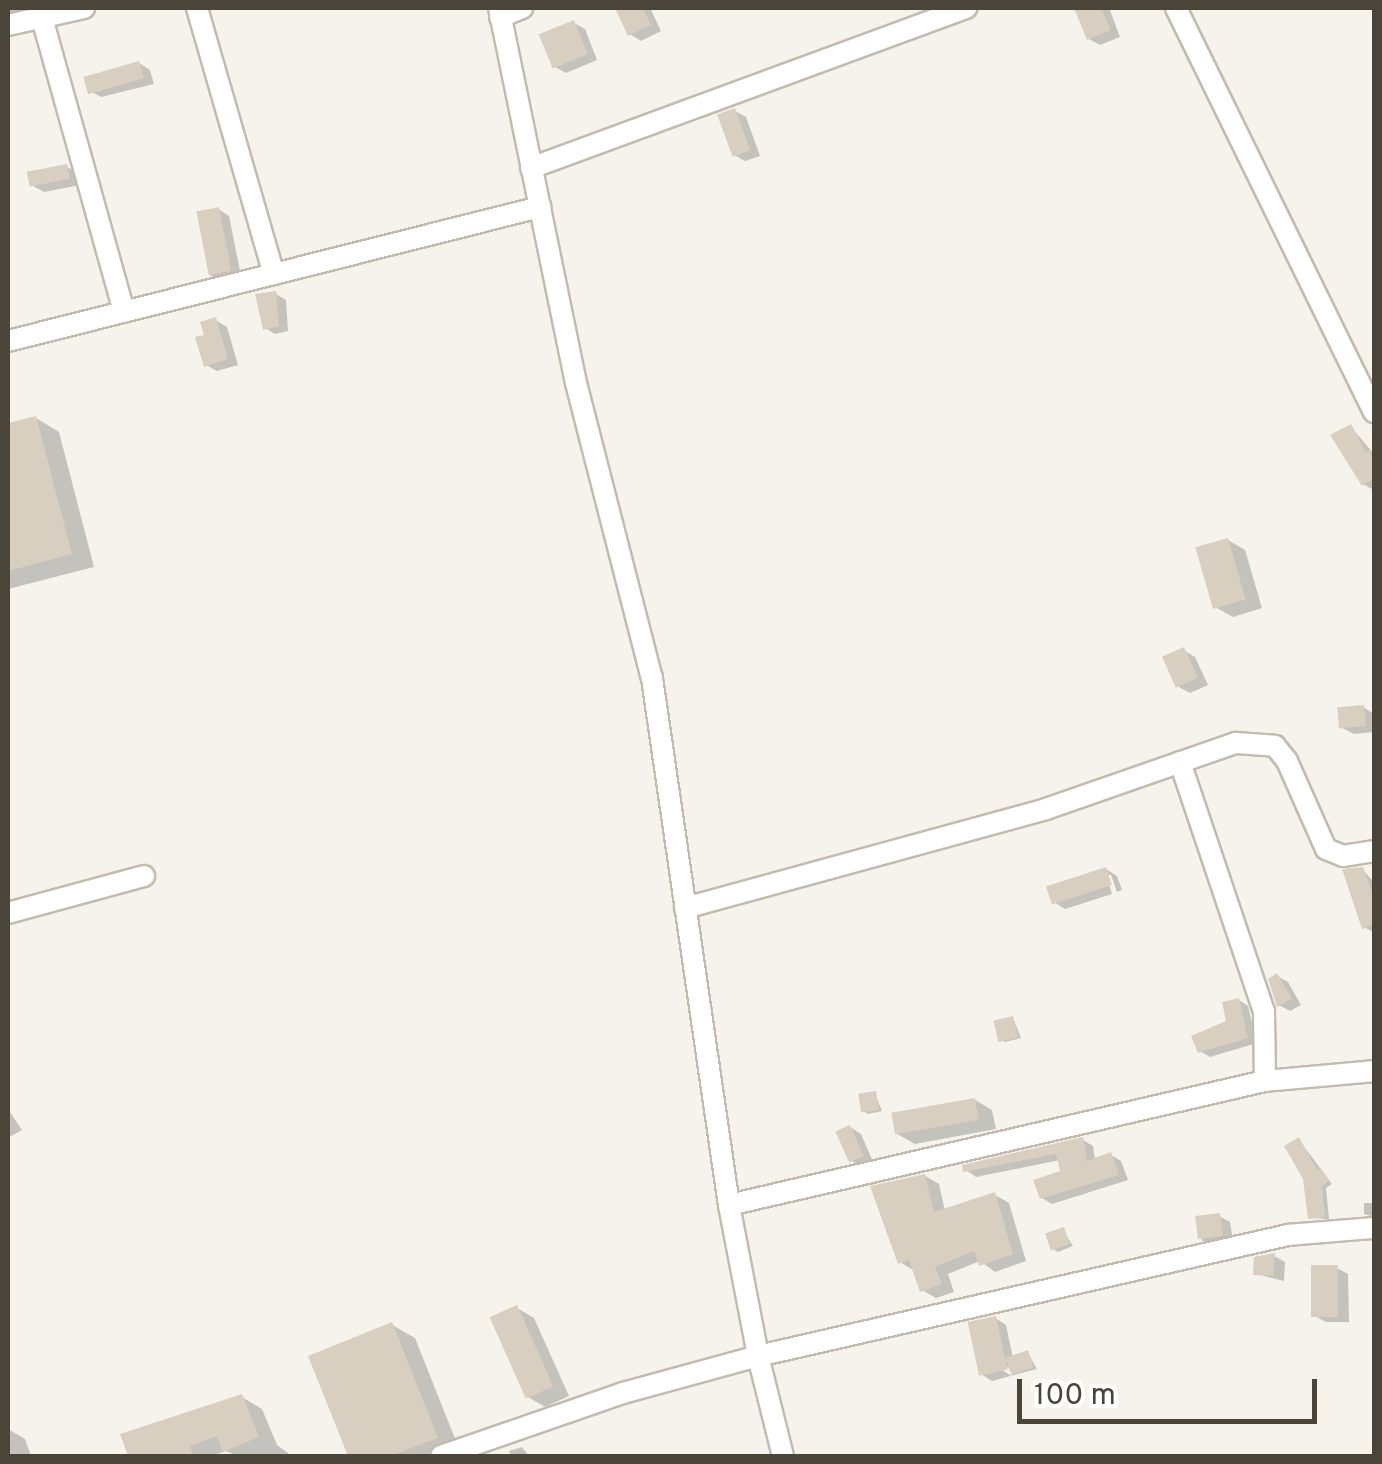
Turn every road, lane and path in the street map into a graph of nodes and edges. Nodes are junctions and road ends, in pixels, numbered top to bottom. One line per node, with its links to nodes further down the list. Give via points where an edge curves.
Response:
1 (84, 8): 7 (street)
2 (196, 8): 11 (street)
3 (522, 8): 6 (street)
4 (967, 8): 9 (street)
5 (1176, 8): 14 (street)
6 (500, 12): 9 (street)
7 (42, 18): 8 (street); 12 (street)
8 (8, 26)
9 (531, 168): 10 (street)
10 (540, 208): 11 (street); 18 (street, via 576,384 652,678)
11 (274, 274): 12 (street)
12 (124, 312): 13 (street)
13 (8, 341)
14 (1374, 412)
15 (1180, 762): 16 (street, via 1236,742 1275,746 1326,849 1343,856); 18 (street, via 1046,809); 21 (street, via 1264,1011)
16 (1374, 851)
17 (144, 876): 19 (street)
18 (685, 908): 22 (street)
19 (8, 914)
20 (1374, 1071): 21 (street)
21 (1265, 1081): 22 (street)
22 (729, 1205): 24 (street)
23 (1374, 1228): 24 (street, via 1288,1235)
24 (758, 1356): 25 (street, via 623,1393); 26 (street)
25 (442, 1456)
26 (784, 1456)

